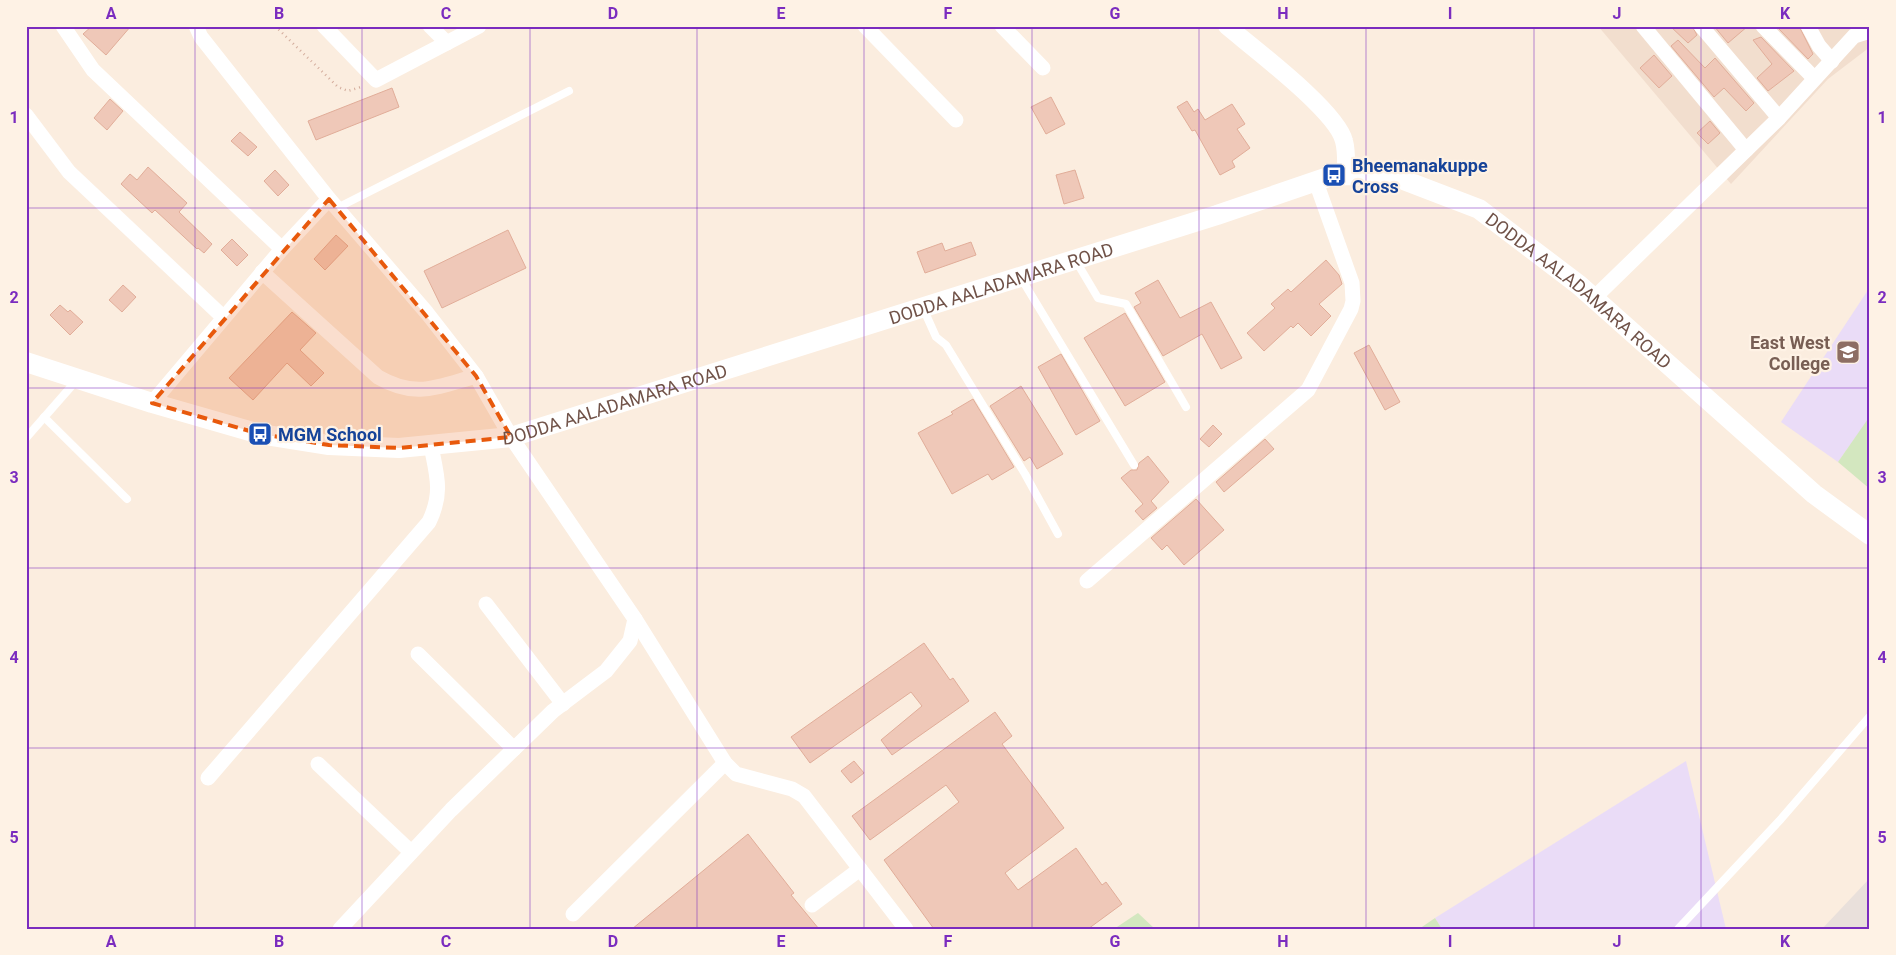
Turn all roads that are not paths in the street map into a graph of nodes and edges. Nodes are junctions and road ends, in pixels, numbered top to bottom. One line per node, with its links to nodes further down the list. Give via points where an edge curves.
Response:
1 (63, 26): 27 (street, via 93,70)
2 (196, 26): 26 (street, via 201,37)
3 (324, 26): 15 (street, via 376,80)
4 (430, 26): 15 (street)
5 (478, 26): 15 (street)
6 (864, 26): 22 (street)
7 (1002, 26): 17 (street)
8 (1226, 26): 24 (street, via 1336,123 1344,140)
9 (1644, 26): 23 (street)
10 (1701, 26): 21 (street)
11 (1763, 26): 18 (street)
12 (1808, 26): 16 (street)
13 (1852, 31): 14 (street); 16 (street)
14 (1870, 31)
15 (447, 43)
16 (1832, 61): 18 (street)
17 (1043, 68)
18 (1814, 78): 21 (street)
19 (569, 91): 26 (lane)
20 (26, 115): 33 (street, via 69,172)
21 (1780, 118): 23 (street)
22 (956, 120)
23 (1746, 150): 31 (street)
24 (1346, 176): 25 (main road, DODDA AALADAMARA ROAD); 31 (main road, DODDA AALADAMARA ROAD, via 1393,176 1479,209)
25 (1316, 182): 28 (main road, DODDA AALADAMARA ROAD); 47 (street, via 1354,294 1351,309 1313,385)
26 (333, 203): 27 (street); 35 (street)
27 (282, 249): 29 (street)
28 (1075, 259): 30 (main road, DODDA AALADAMARA ROAD); 38 (lane, via 1098,298 1126,304)
29 (262, 272): 33 (street); 35 (street, via 378,377 393,386 425,390)
30 (1020, 276): 32 (main road, DODDA AALADAMARA ROAD); 43 (lane)
31 (1594, 298): 46 (main road, DODDA AALADAMARA ROAD, via 1814,494)
32 (922, 306): 40 (main road, DODDA AALADAMARA ROAD); 45 (lane, via 936,337 946,345)
33 (223, 317): 37 (street)
34 (26, 362): 36 (main road, DODDA AALADAMARA ROAD)
35 (476, 376): 40 (street)
36 (78, 379): 37 (main road, DODDA AALADAMARA ROAD); 39 (lane)
37 (152, 403): 42 (main road, DODDA AALADAMARA ROAD, via 260,434 328,446)
38 (1186, 407)
39 (44, 418): 41 (lane); 44 (lane)
40 (511, 437): 42 (main road, DODDA AALADAMARA ROAD); 49 (street)
41 (26, 438)
42 (432, 446): 56 (street, via 439,487 437,506 429,522)
43 (1134, 465)
44 (127, 498)
45 (1058, 534)
46 (1870, 535)
47 (1086, 581)
48 (486, 604): 51 (street)
49 (636, 619): 51 (street, via 630,641 606,671); 54 (street)
50 (418, 654): 53 (street)
51 (562, 704): 53 (street)
52 (1870, 716): 63 (lane, via 1781,819)
53 (514, 749): 57 (street)
54 (725, 763): 58 (street, via 736,774 792,789 804,796); 60 (street)
55 (318, 764): 57 (street)
56 (208, 778)
57 (411, 852): 61 (street)
58 (860, 869): 59 (street); 62 (street)
59 (812, 904)
60 (573, 914)
61 (340, 929)
62 (906, 929)
63 (1678, 929)

